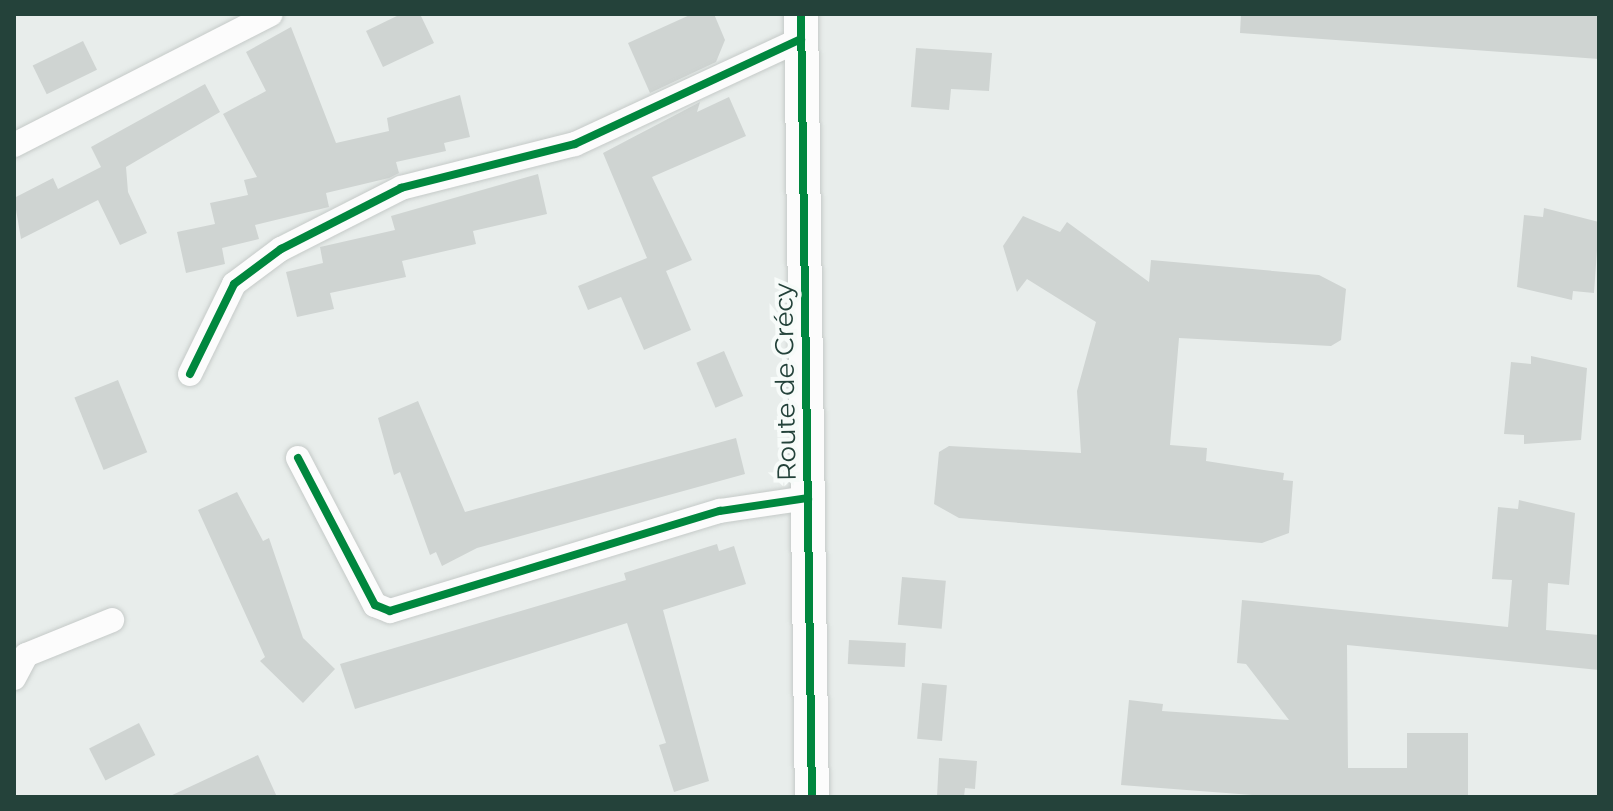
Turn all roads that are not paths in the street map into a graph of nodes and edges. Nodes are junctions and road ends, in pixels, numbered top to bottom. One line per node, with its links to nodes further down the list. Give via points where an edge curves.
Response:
1 (271, 14): 3 (street)
2 (801, 27): 4 (street, via 575,144 401,188 281,249 234,284); 6 (main road, Route de Crécy)
3 (14, 145)
4 (190, 374)
5 (298, 458): 6 (street, via 375,605 390,611 720,511)
6 (808, 498): 9 (main road, Route de Crécy)
7 (112, 620): 8 (street, via 26,655)
8 (14, 678)
9 (812, 797)

